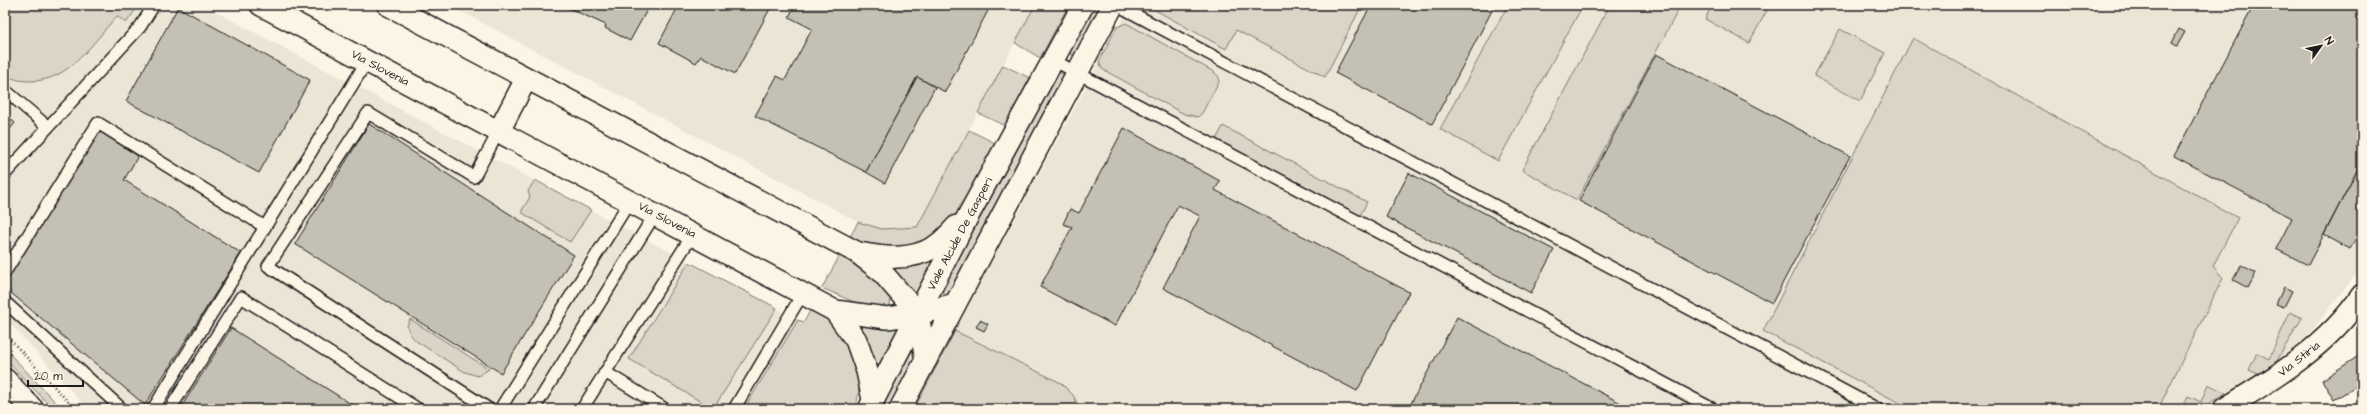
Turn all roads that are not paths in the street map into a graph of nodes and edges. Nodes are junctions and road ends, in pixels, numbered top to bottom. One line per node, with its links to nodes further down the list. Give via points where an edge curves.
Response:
1 (154, 5): 12 (lane, via 140,27)
2 (261, 5): 8 (street, Via Slovenia)
3 (388, 5): 10 (street)
4 (1083, 5): 7 (street, Viale Alcide De Gasperi)
5 (1113, 5): 9 (street)
6 (1117, 5): 45 (lane)
7 (1053, 60): 9 (lane); 17 (street, Viale Alcide De Gasperi)
8 (367, 61): 13 (street, Via Slovenia); 18 (lane)
9 (1077, 72): 25 (street); 44 (lane)
10 (526, 79): 13 (street); 20 (street)
11 (5, 90): 12 (lane)
12 (48, 127): 14 (lane)
13 (499, 131): 15 (street, Via Slovenia); 37 (lane, via 474,177 368,113 268,266)
14 (5, 174)
15 (630, 201): 16 (street, Via Slovenia); 38 (lane)
16 (655, 214): 19 (street, Via Slovenia); 39 (lane)
17 (968, 216): 20 (street, via 935,247 918,254 899,258); 27 (street, Viale Alcide De Gasperi)
18 (265, 227): 21 (lane, via 98,122); 34 (lane)
19 (693, 234): 22 (street, Via Slovenia); 29 (lane)
20 (858, 253): 27 (street, via 881,271)
21 (5, 272)
22 (803, 293): 26 (street, Via Slovenia); 42 (lane)
23 (2362, 295): 46 (street, Via Stiria, via 2317,346 2276,377)
24 (5, 302): 33 (lane)
25 (955, 304): 27 (street, Via Slovenia); 28 (street)
26 (835, 311): 27 (street, Via Slovenia, via 887,318); 31 (street, Via Slovenia, via 856,340 867,371)
27 (918, 314): 28 (street); 31 (street, Viale Alcide De Gasperi)
28 (926, 360): 43 (street)
29 (605, 372): 40 (lane); 41 (lane)
30 (5, 380): 32 (main road)
31 (871, 405)
32 (32, 409)
33 (122, 409)
34 (153, 409)
35 (170, 409): 36 (lane, via 241,297)
36 (418, 409)
37 (488, 409)
38 (500, 409)
39 (534, 409)
40 (582, 409)
41 (665, 409)
42 (734, 409)
43 (900, 409)
44 (1713, 409)
45 (1878, 409)
46 (2224, 409)

